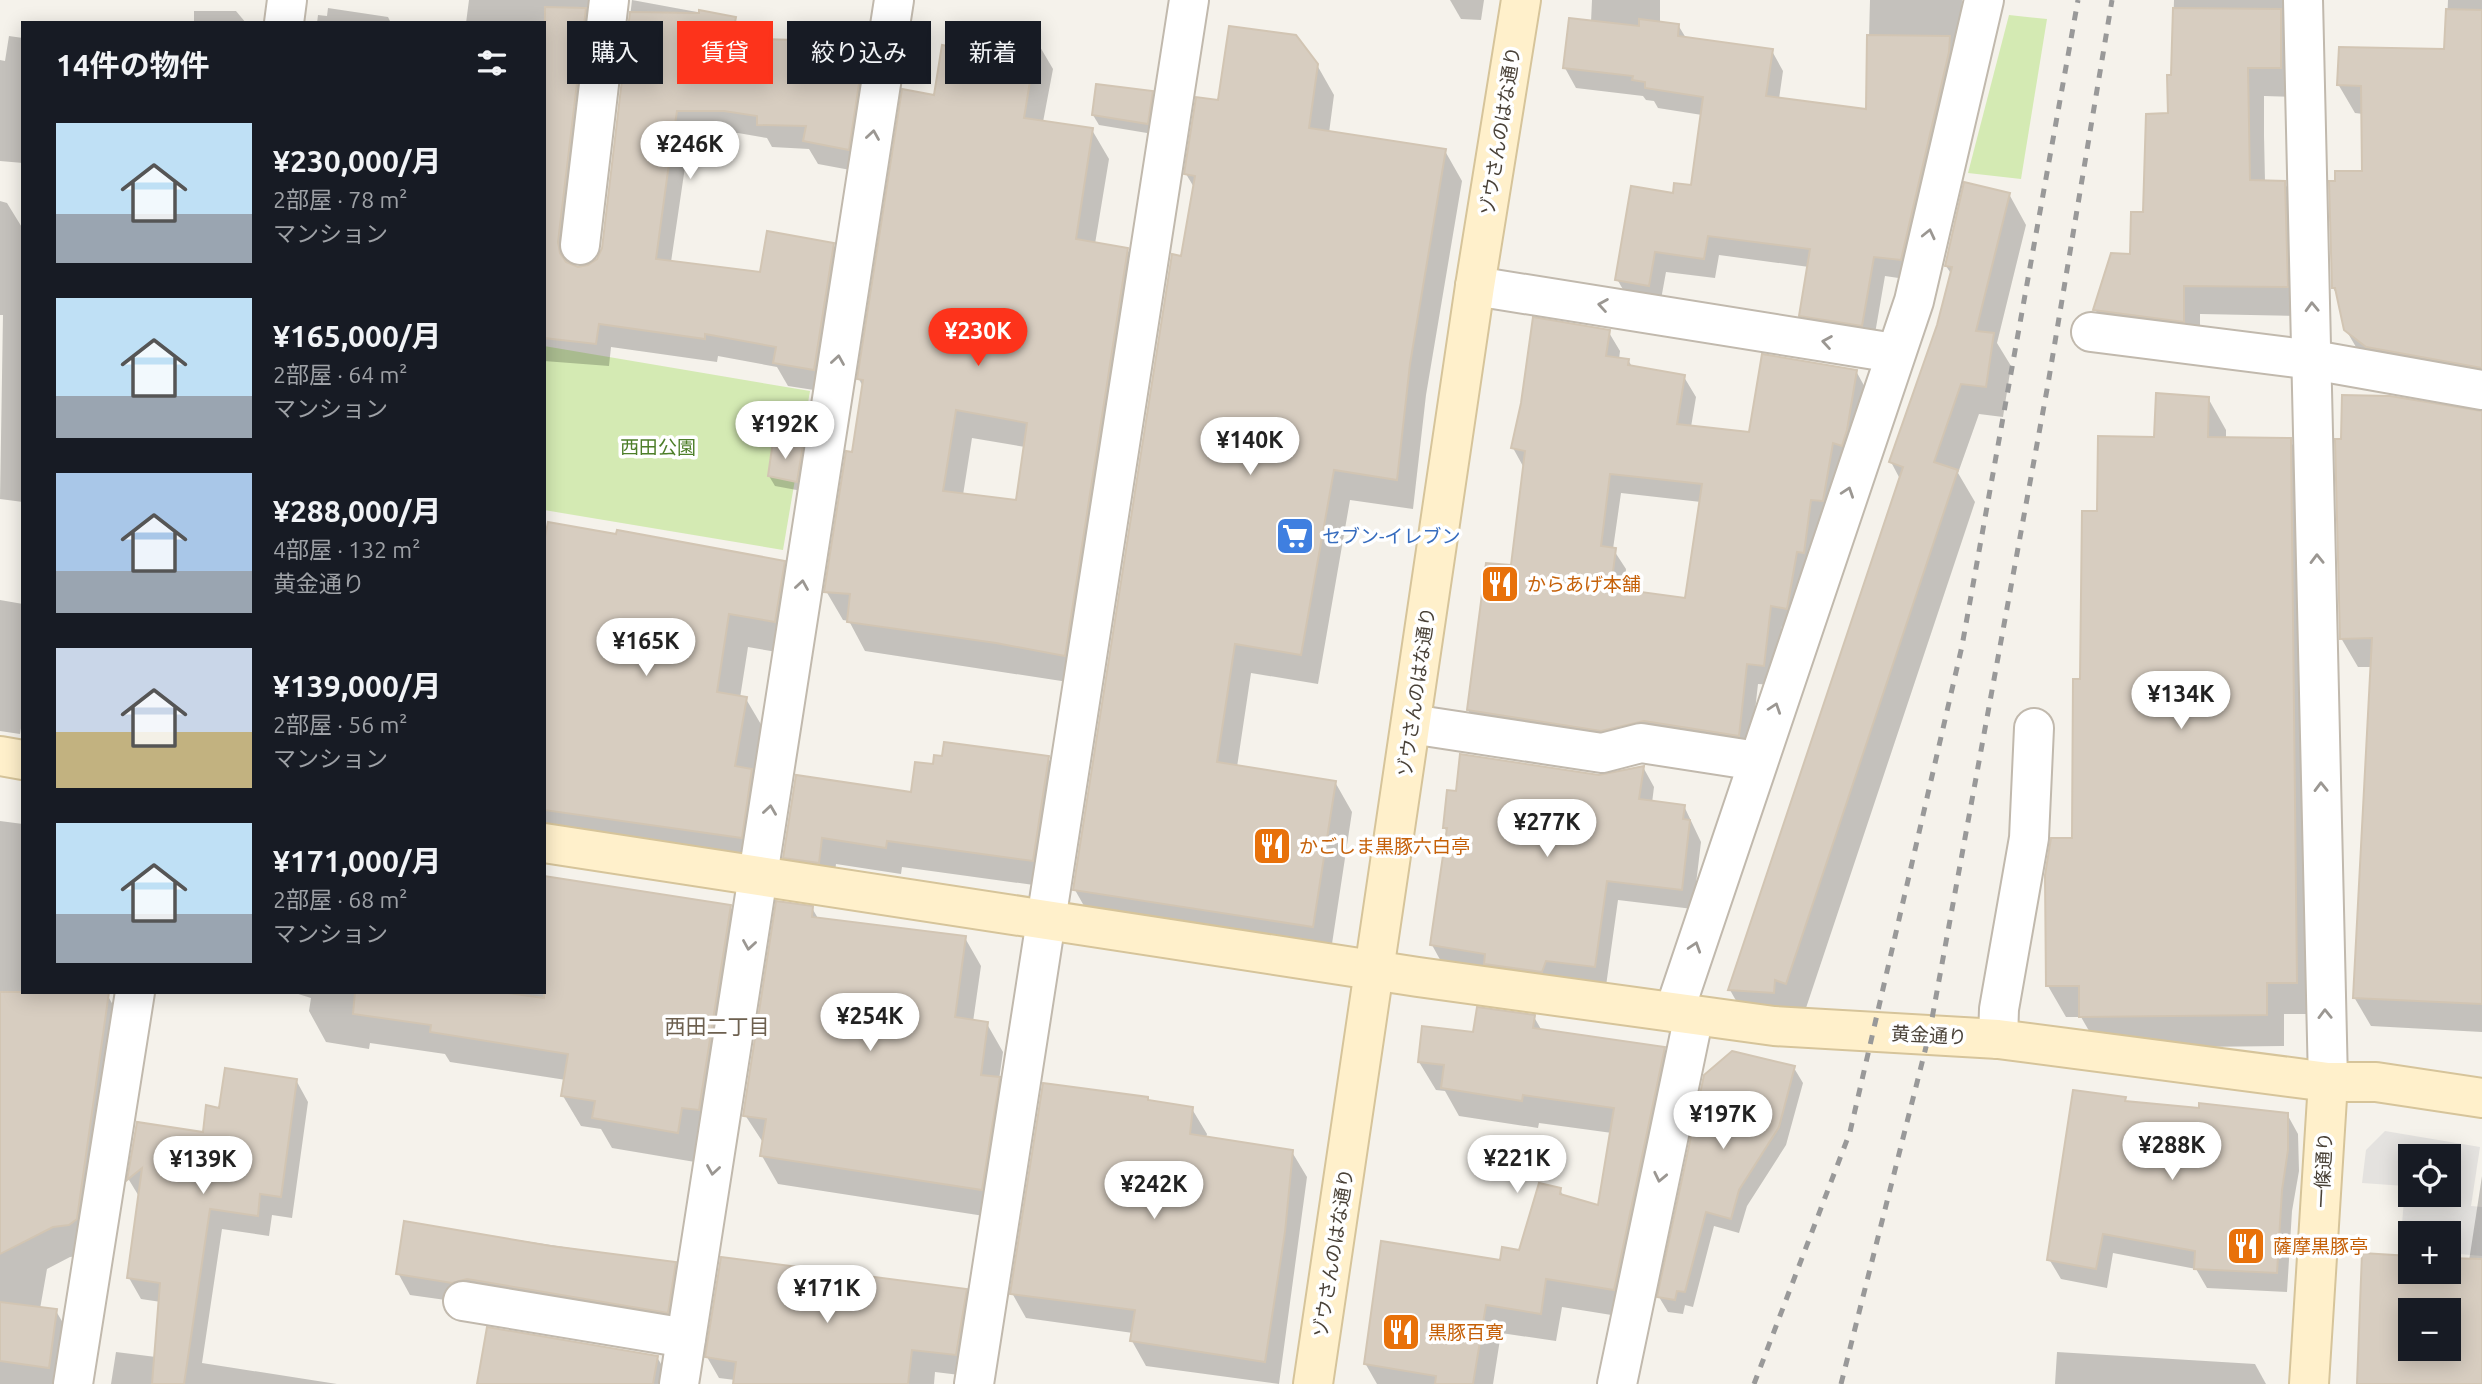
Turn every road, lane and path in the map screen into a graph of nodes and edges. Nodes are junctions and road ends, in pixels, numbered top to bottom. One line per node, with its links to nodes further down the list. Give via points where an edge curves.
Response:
1 (287, 0): 8 (street)
2 (609, 0): 9 (street)
3 (894, 0): 21 (street, one-way to 3)
4 (1189, 0): 22 (street)
5 (1521, 0): 10 (street, ゾウさんのはな通り)
6 (1984, 0): 12 (street, one-way to 6, via 1913,301)
7 (2303, 0): 13 (street, one-way to 7)
8 (284, 21)
9 (580, 245)
10 (1475, 286): 12 (street, one-way to 10); 15 (street, ゾウさんのはな通り)
11 (2091, 332): 13 (street)
12 (1894, 354): 19 (street, one-way to 12)
13 (2313, 360): 14 (street); 27 (street, one-way to 13)
14 (2482, 390)
15 (1411, 724): 19 (street, via 1602,752 1641,743); 23 (street, ゾウさんのはな通り)
16 (2034, 728): 26 (street, via 2029,838 1999,1009)
17 (0, 756): 18 (street)
18 (21, 760)
19 (1757, 761): 25 (street, one-way to 19)
20 (546, 843): 21 (street, 黄金通り)
21 (760, 878): 22 (street, 黄金通り); 30 (street, one-way to 30)
22 (1046, 920): 23 (street, 黄金通り); 33 (street)
23 (1376, 970): 25 (street, 黄金通り); 34 (street, ゾウさんのはな通り)
24 (135, 994): 31 (street)
25 (1684, 1013): 26 (street, 黄金通り, via 1774,1026); 35 (street, one-way to 35)
26 (1998, 1039): 27 (street, 黄金通り)
27 (2328, 1082): 28 (street, 黄金通り, via 2376,1082); 36 (street, 一條通り)
28 (2482, 1098)
29 (463, 1301): 30 (street)
30 (686, 1338): 32 (street)
31 (74, 1384)
32 (679, 1384)
33 (974, 1384)
34 (1313, 1384)
35 (1617, 1384)
36 (2309, 1384)

